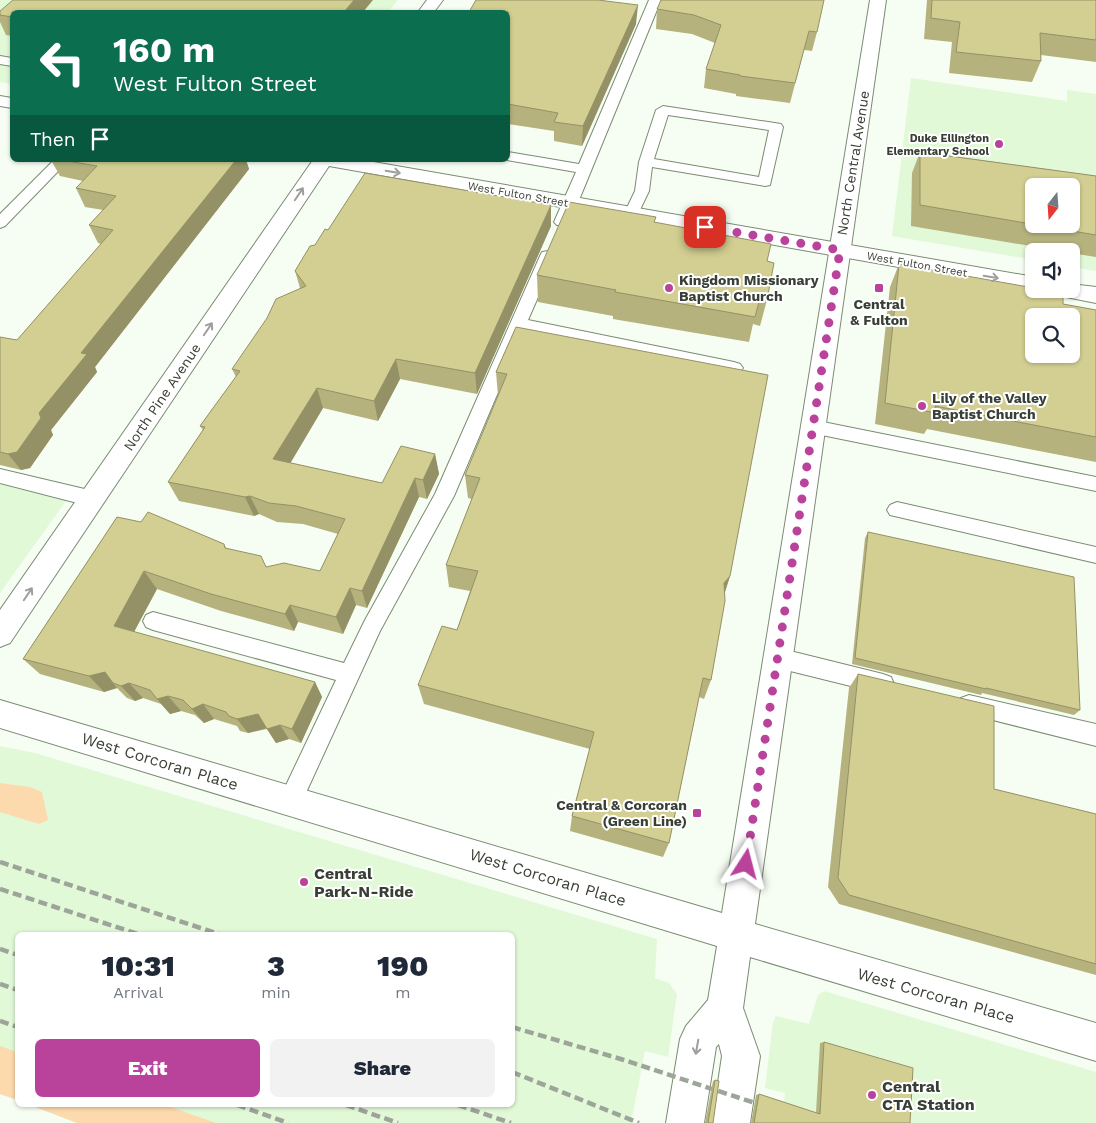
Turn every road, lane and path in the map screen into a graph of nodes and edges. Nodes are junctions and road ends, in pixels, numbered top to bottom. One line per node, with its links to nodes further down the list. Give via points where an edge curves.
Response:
1 (655, 0): 8 (lane)
2 (878, 0): 12 (street, North Central Avenue)
3 (510, 156): 8 (lane)
4 (60, 162): 11 (lane)
5 (322, 162): 21 (street, North Pine Avenue, one-way to 5)
6 (339, 162): 9 (street, West Fulton Street, one-way to 9)
7 (646, 162): 7 (lane, via 663,110 776,127 765,182); 10 (lane, via 642,191)
8 (585, 169): 9 (lane)
9 (571, 203): 10 (street, West Fulton Street); 16 (lane)
10 (631, 214): 12 (street, West Fulton Street)
11 (0, 223)
12 (840, 250): 13 (street, West Fulton Street, one-way to 13); 18 (street, North Central Avenue)
13 (1025, 282)
14 (1080, 292): 15 (street)
15 (1096, 295)
16 (518, 324): 17 (lane); 27 (lane, via 444,496 372,626)
17 (734, 368)
18 (813, 427): 20 (lane); 26 (street, North Central Avenue)
19 (0, 476): 21 (lane)
20 (1096, 484)
21 (92, 499): 25 (street, North Pine Avenue, one-way to 21)
22 (897, 510): 23 (lane)
23 (1096, 555)
24 (153, 621): 27 (lane)
25 (0, 634)
26 (778, 658): 28 (lane); 33 (street, North Central Avenue)
27 (350, 674): 32 (lane)
28 (898, 687)
29 (945, 699): 31 (lane)
30 (0, 714): 32 (street, West Corcoran Place)
31 (1096, 736)
32 (291, 800): 33 (street, West Corcoran Place)
33 (736, 936): 34 (street, North Central Avenue); 35 (street, West Corcoran Place)
34 (725, 1008): 36 (street, one-way to 36, via 699,1039); 37 (street, North Central Avenue, via 741,1056)
35 (1096, 1042)
36 (685, 1123)
37 (731, 1123)

